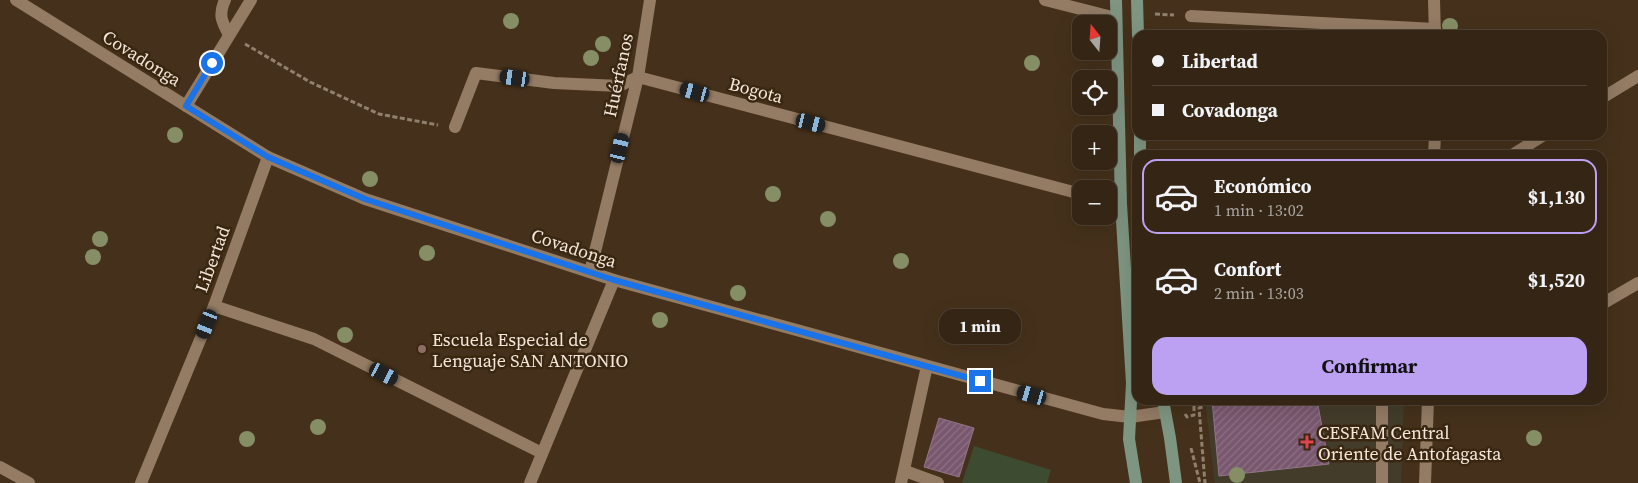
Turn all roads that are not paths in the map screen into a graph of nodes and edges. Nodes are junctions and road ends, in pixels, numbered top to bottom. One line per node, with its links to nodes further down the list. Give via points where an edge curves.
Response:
1 (16, 0): 20 (street, Covadonga)
2 (225, 0): 15 (street, via 220,18)
3 (252, 0): 15 (street)
4 (650, 0): 18 (street, Huérfanos)
5 (1044, 0): 9 (street)
6 (1116, 0): 10 (main road)
7 (1137, 0): 12 (main road)
8 (1434, 0): 14 (street)
9 (1104, 15)
10 (1116, 15)
11 (1191, 16): 13 (street)
12 (1138, 30)
13 (1404, 30)
14 (1435, 30)
15 (230, 35): 20 (street)
16 (1116, 60): 25 (main road)
17 (1638, 76): 19 (street)
18 (638, 77): 21 (street, via 619,86 554,83 476,73); 26 (street, Bogota); 28 (street, Huérfanos)
19 (1607, 95)
20 (186, 106): 24 (street, Covadonga)
21 (455, 128)
22 (1536, 140): 23 (street)
23 (1520, 150)
24 (268, 157): 28 (street, Covadonga, via 365,199); 32 (street, Libertad)
25 (1115, 180)
26 (1072, 192)
27 (1117, 223): 37 (main road, via 1132,382)
28 (590, 272): 29 (street, Covadonga)
29 (614, 280): 33 (street, Covadonga); 38 (street)
30 (1638, 283): 31 (street)
31 (1607, 301)
32 (214, 306): 38 (street, via 314,338); 42 (street, Libertad)
33 (927, 366): 37 (street, Covadonga, via 1103,414); 40 (street)
34 (1382, 405): 47 (street)
35 (1428, 405): 48 (street)
36 (1164, 406): 37 (street, Covadonga); 46 (main road)
37 (1130, 417): 45 (main road, via 1129,439)
38 (542, 453): 43 (street)
39 (0, 467): 41 (street)
40 (903, 477): 44 (street)
41 (29, 483)
42 (142, 483)
43 (530, 483)
44 (938, 483)
45 (1136, 483)
46 (1176, 483)
47 (1382, 483)
48 (1425, 483)

